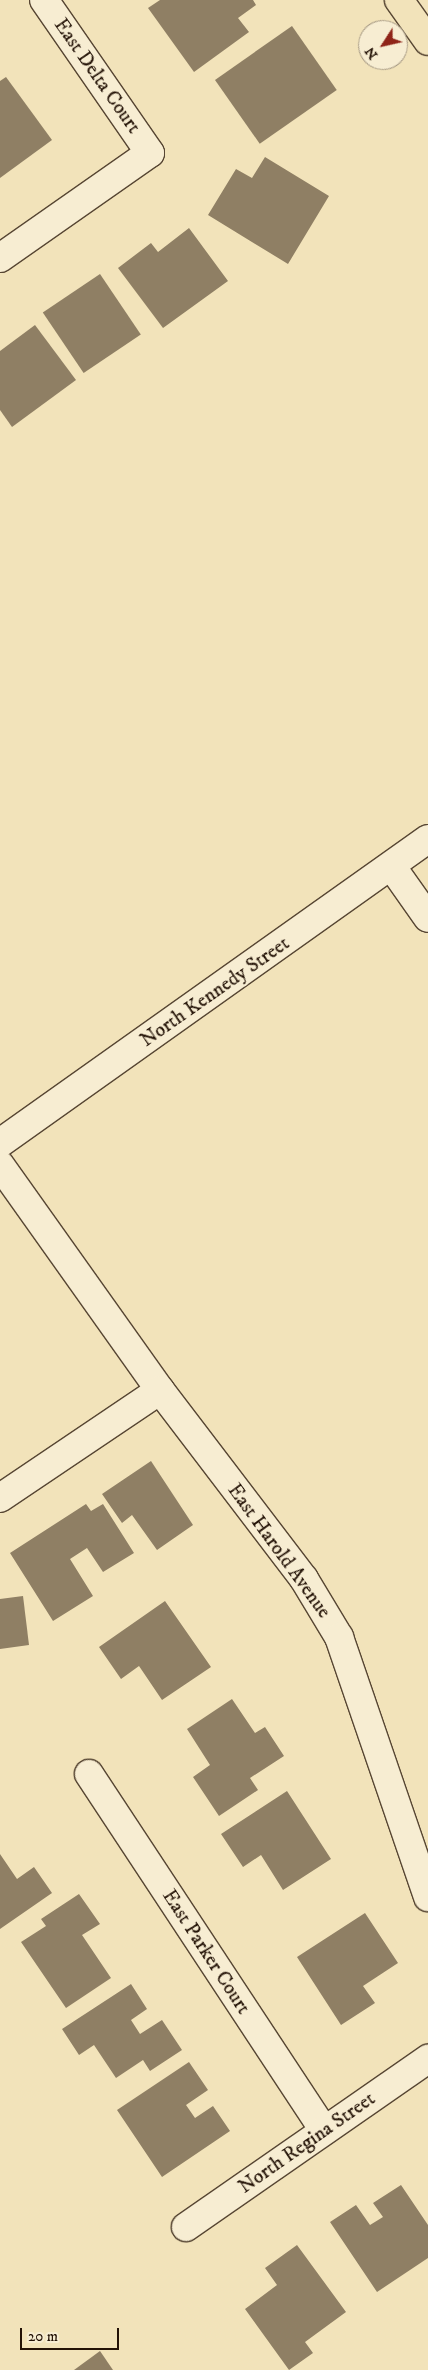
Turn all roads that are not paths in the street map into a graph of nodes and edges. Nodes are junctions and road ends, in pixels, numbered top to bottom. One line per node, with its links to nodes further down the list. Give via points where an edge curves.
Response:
1 (44, 0): 4 (street, East Delta Court, via 150,153)
2 (399, 0): 3 (main road)
3 (428, 41)
4 (0, 258)
5 (428, 839): 6 (street, North Kennedy Street)
6 (392, 867): 7 (street); 8 (street, North Kennedy Street)
7 (428, 918)
8 (0, 1143)
9 (0, 1165): 10 (street, East Harold Avenue)
10 (160, 1390): 11 (street); 13 (street, East Harold Avenue, via 304,1579 339,1637)
11 (0, 1498)
12 (89, 1774): 15 (street, East Parker Court)
13 (428, 1896)
14 (428, 2059): 15 (street, North Regina Street)
15 (324, 2130): 16 (street, North Regina Street)
16 (186, 2227)

